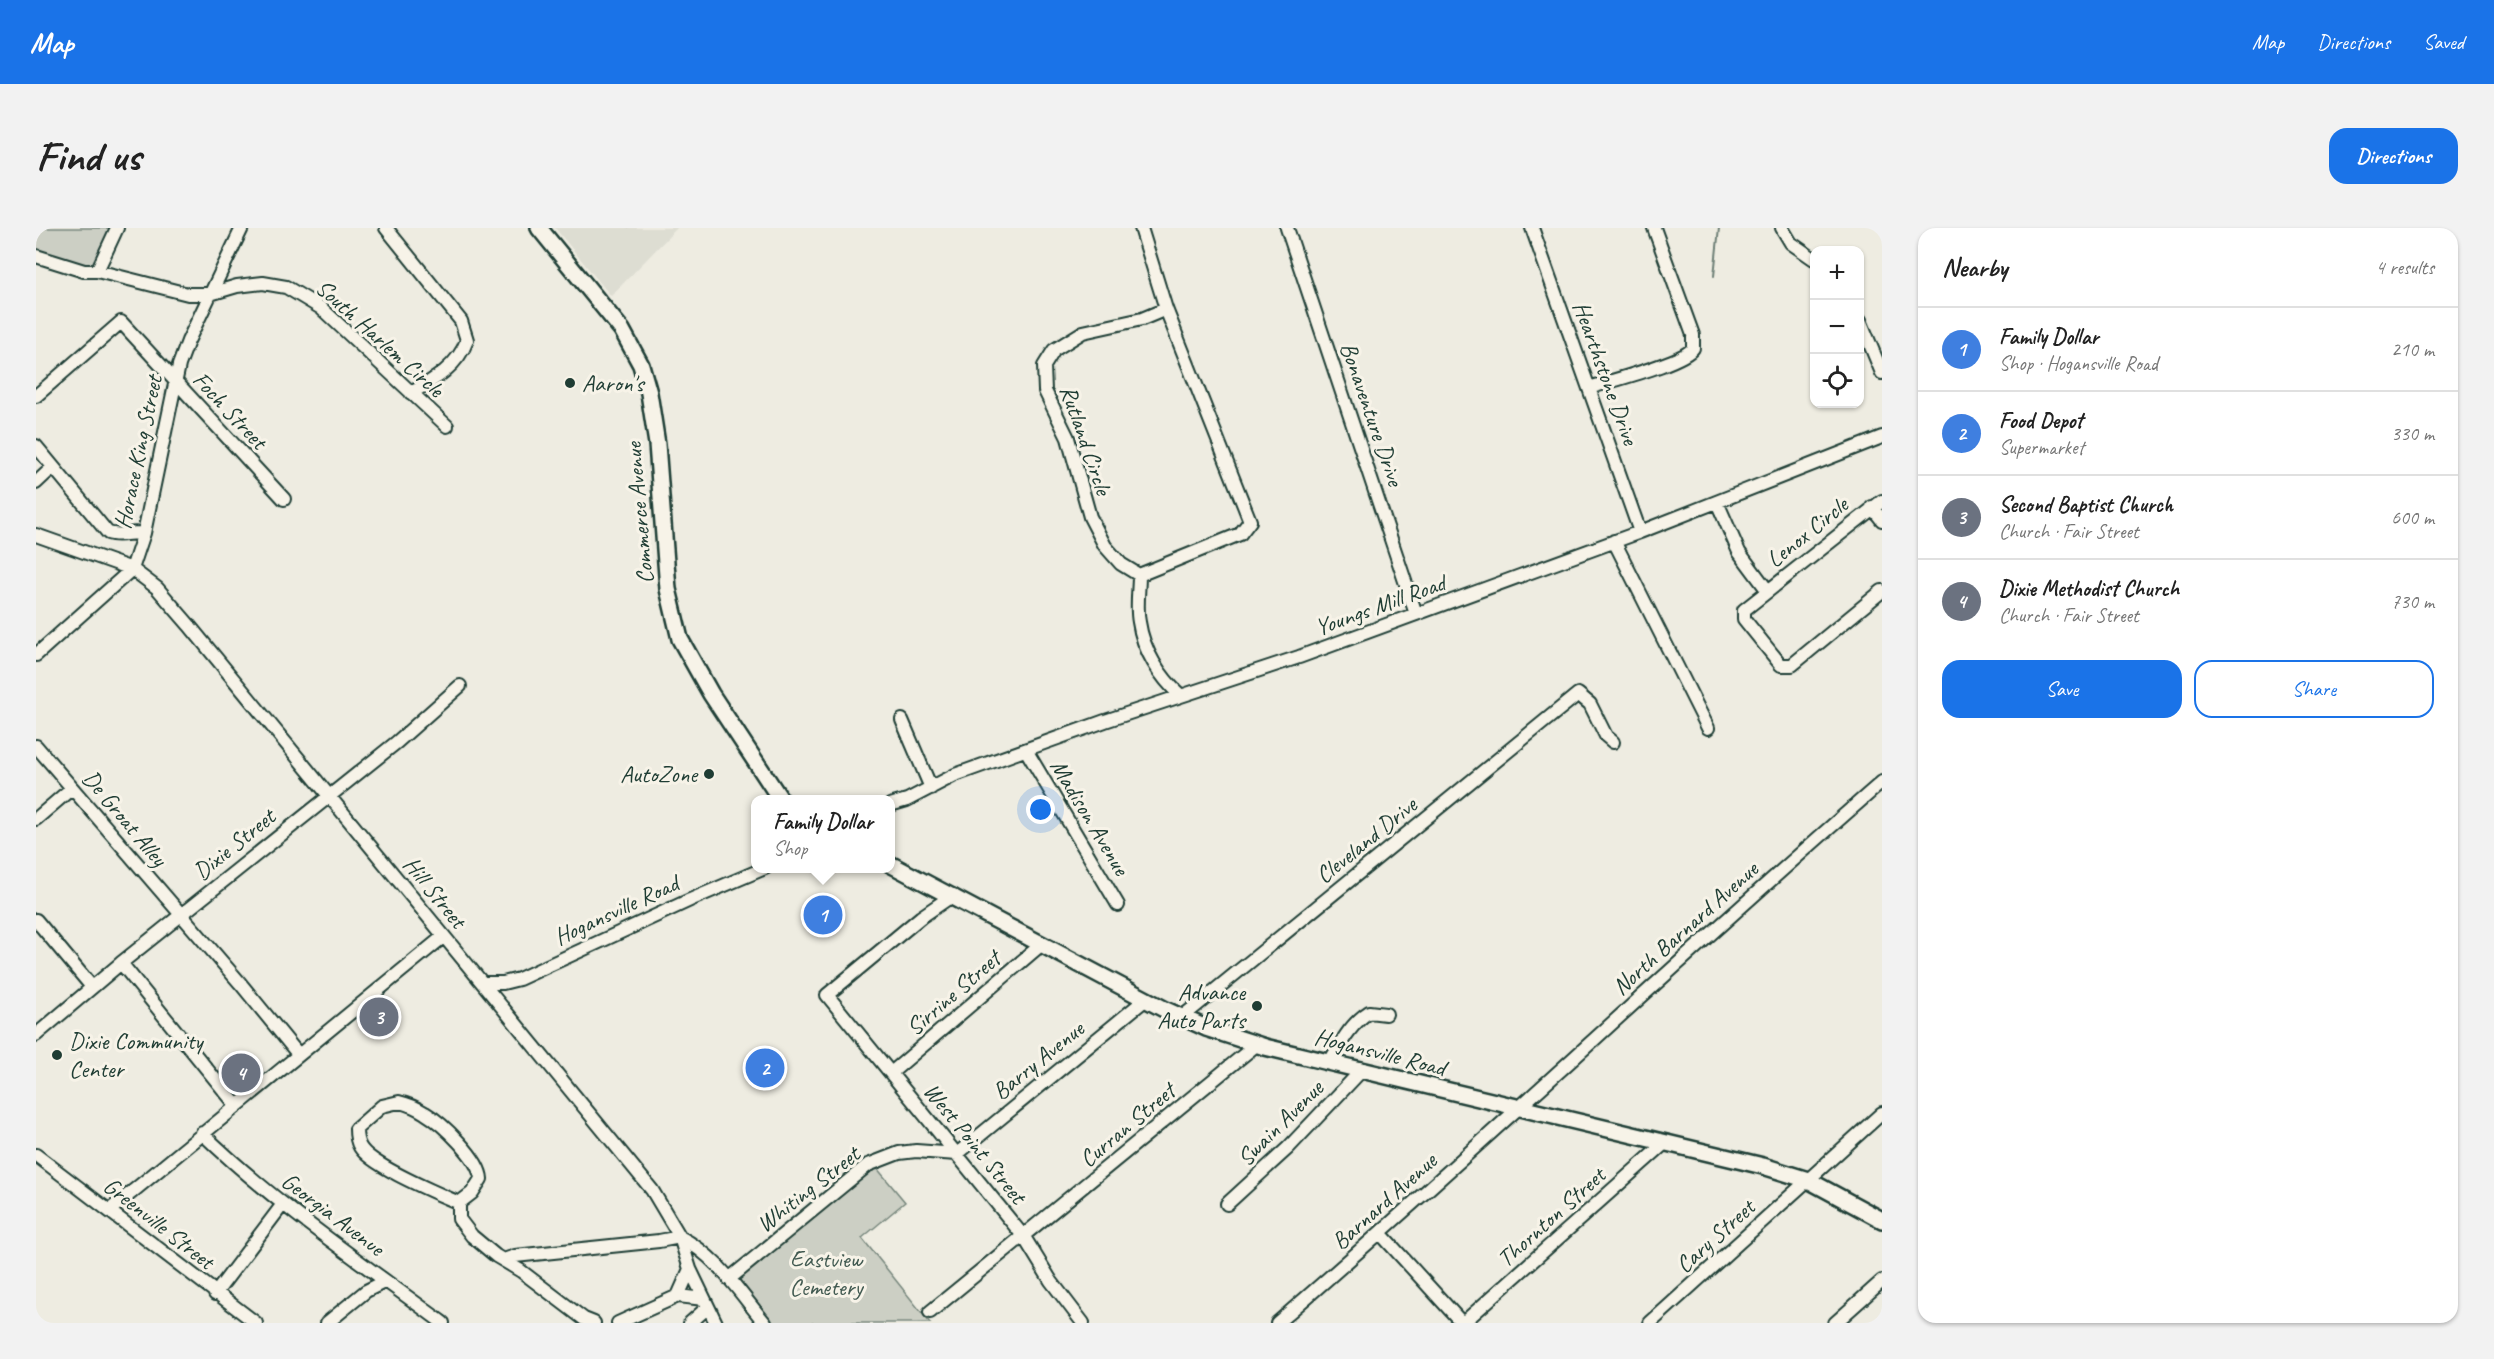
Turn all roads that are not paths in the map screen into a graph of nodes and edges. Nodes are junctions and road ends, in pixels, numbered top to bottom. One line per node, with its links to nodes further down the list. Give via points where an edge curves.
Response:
1 (117, 228): 12 (street)
2 (242, 228): 13 (street, Horace King Street)
3 (386, 228): 19 (street, via 461,321 467,340 454,363)
4 (539, 228): 51 (main road, Commerce Avenue, via 622,330 641,365 657,444 668,589 680,639)
5 (1141, 228): 14 (street)
6 (1287, 228): 38 (street, Bonaventure Drive)
7 (1532, 228): 18 (street, Hearthstone Drive)
8 (1654, 228): 18 (street, via 1692,334 1693,348 1685,356)
9 (1782, 228): 11 (street, via 1791,243)
10 (36, 256): 12 (street, South Harlem Circle, via 84,271)
11 (1810, 257)
12 (97, 271): 13 (street, South Harlem Circle, via 188,294)
13 (210, 294): 17 (street, Horace King Street); 19 (street, South Harlem Circle, via 263,283 301,294)
14 (1166, 309): 35 (street, via 1250,522 1240,534); 35 (street, Rutland Circle, via 1142,319 1083,332 1054,350 1044,366 1045,391 1068,438 1090,517 1105,546 1121,564)
15 (1864, 330): 16 (street)
16 (1882, 373)
17 (175, 380): 20 (street, Foch Street, via 121,322); 26 (street, Foch Street); 31 (street, Horace King Street)
18 (1589, 388): 30 (street, Hearthstone Drive)
19 (411, 393): 21 (street, South Harlem Circle)
20 (36, 396)
21 (447, 426)
22 (1882, 437): 27 (street, Youngs Mill Road)
23 (36, 446): 24 (street)
24 (53, 467): 25 (street); 31 (street, via 108,533)
25 (36, 483)
26 (284, 500)
27 (1717, 502): 30 (street, Youngs Mill Road); 36 (street, Lenox Circle, via 1739,552)
28 (1877, 504): 29 (street, Lenox Circle); 36 (street, Lenox Circle)
29 (1882, 520)
30 (1640, 532): 33 (street, Youngs Mill Road)
31 (144, 533): 34 (street, Horace King Street)
32 (36, 535): 34 (street, Hill Street)
33 (1614, 541): 38 (street, Youngs Mill Road); 43 (street)
34 (132, 569): 39 (street, Horace King Street); 50 (street, Hill Street, via 157,588)
35 (1139, 575): 41 (street, via 1139,623 1156,667)
36 (1768, 591): 37 (street, Lenox Circle, via 1744,610 1744,619 1781,665 1792,665)
37 (1882, 591)
38 (1416, 614): 41 (street, Youngs Mill Road)
39 (36, 655)
40 (460, 686): 50 (street, Dixie Street, via 397,742)
41 (1180, 695): 46 (street, Youngs Mill Road)
42 (902, 720): 49 (street)
43 (1708, 728)
44 (1613, 742): 67 (street, Cleveland Drive, via 1590,704 1578,694)
45 (36, 746): 48 (street, De Groat Alley)
46 (1026, 750): 49 (street, Youngs Mill Road, via 955,775); 57 (street, Madison Avenue)
47 (1882, 782): 75 (street, North Barnard Avenue)
48 (72, 788): 53 (street); 58 (street, De Groat Alley)
49 (931, 788): 52 (street, Youngs Mill Road)
50 (328, 794): 58 (street, Dixie Street); 60 (street, Hill Street)
51 (778, 795)
52 (895, 803)
53 (36, 819)
54 (895, 866): 56 (main road, Hogansville Road)
55 (753, 873): 63 (street, Hogansville Road, via 519,979)
56 (953, 895): 61 (main road, Hogansville Road); 73 (street, West Point Street, via 827,995)
57 (1118, 905)
58 (180, 915): 62 (street, Dixie Street); 70 (street, De Groat Alley)
59 (36, 920): 64 (street)
60 (444, 936): 63 (street, Hill Street); 70 (street)
61 (1042, 944): 65 (main road, Hogansville Road); 73 (street, Sirrine Street)
62 (121, 963): 64 (street, Dixie Street); 74 (street)
63 (483, 983): 88 (street, Hill Street, via 619,1147 652,1190)
64 (92, 987): 68 (street, Dixie Street)
65 (1146, 999): 67 (main road, Hogansville Road); 79 (street, Barry Avenue)
66 (1386, 1014): 71 (street, via 1369,1012 1362,1016)
67 (1181, 1018): 69 (main road, Hogansville Road)
68 (38, 1029)
69 (1256, 1045): 71 (main road, Hogansville Road); 89 (street, Curran Street)
70 (298, 1054): 74 (street)
71 (1329, 1063): 72 (main road, Hogansville Road)
72 (1362, 1070): 75 (main road, Hogansville Road); 84 (street, Swain Avenue, via 1288,1148)
73 (891, 1073): 79 (street, West Point Street)
74 (236, 1105): 77 (street)
75 (1518, 1108): 78 (main road, Hogansville Road); 87 (street, Barnard Avenue)
76 (1882, 1113): 81 (street, Cary Street)
77 (202, 1133): 83 (street, Georgia Avenue); 85 (street)
78 (1666, 1142): 81 (main road, Hogansville Road); 109 (street, Thornton Street)
79 (957, 1154): 89 (street, West Point Street); 92 (street, Whiting Street, via 898,1153 868,1166)
80 (36, 1155): 85 (street, Greenville Street)
81 (1808, 1180): 86 (main road, Hogansville Road); 110 (street, Cary Street)
82 (459, 1203): 82 (street, via 405,1179 367,1154 360,1148 356,1129 391,1103 399,1102 427,1113 479,1166 481,1179); 90 (street, via 459,1220 472,1236)
83 (283, 1204): 93 (street, Georgia Avenue); 95 (street)
84 (1227, 1204)
85 (110, 1210): 95 (street, Greenville Street)
86 (1882, 1220)
87 (1381, 1233): 108 (street, Barnard Avenue); 109 (street)
88 (680, 1237): 90 (street); 91 (street); 92 (street, Hill Street, via 710,1257)
89 (1024, 1237): 98 (street, Curran Street); 107 (street, West Point Street)
90 (504, 1260): 102 (street)
91 (690, 1269): 96 (street); 97 (street)
92 (729, 1279): 106 (street, Hill Street)
93 (386, 1281): 100 (street, via 366,1291); 101 (street, Georgia Avenue)
94 (1882, 1281): 111 (street)
95 (215, 1294): 99 (street, Greenville Street)
96 (678, 1296): 97 (street); 103 (street)
97 (706, 1303): 104 (street); 105 (street)
98 (930, 1312)
99 (256, 1323)
100 (327, 1323)
101 (443, 1323)
102 (594, 1323)
103 (618, 1323)
104 (690, 1323)
105 (716, 1323)
106 (765, 1323)
107 (1083, 1323)
108 (1277, 1323)
109 (1462, 1323)
110 (1650, 1323)
111 (1835, 1323)

